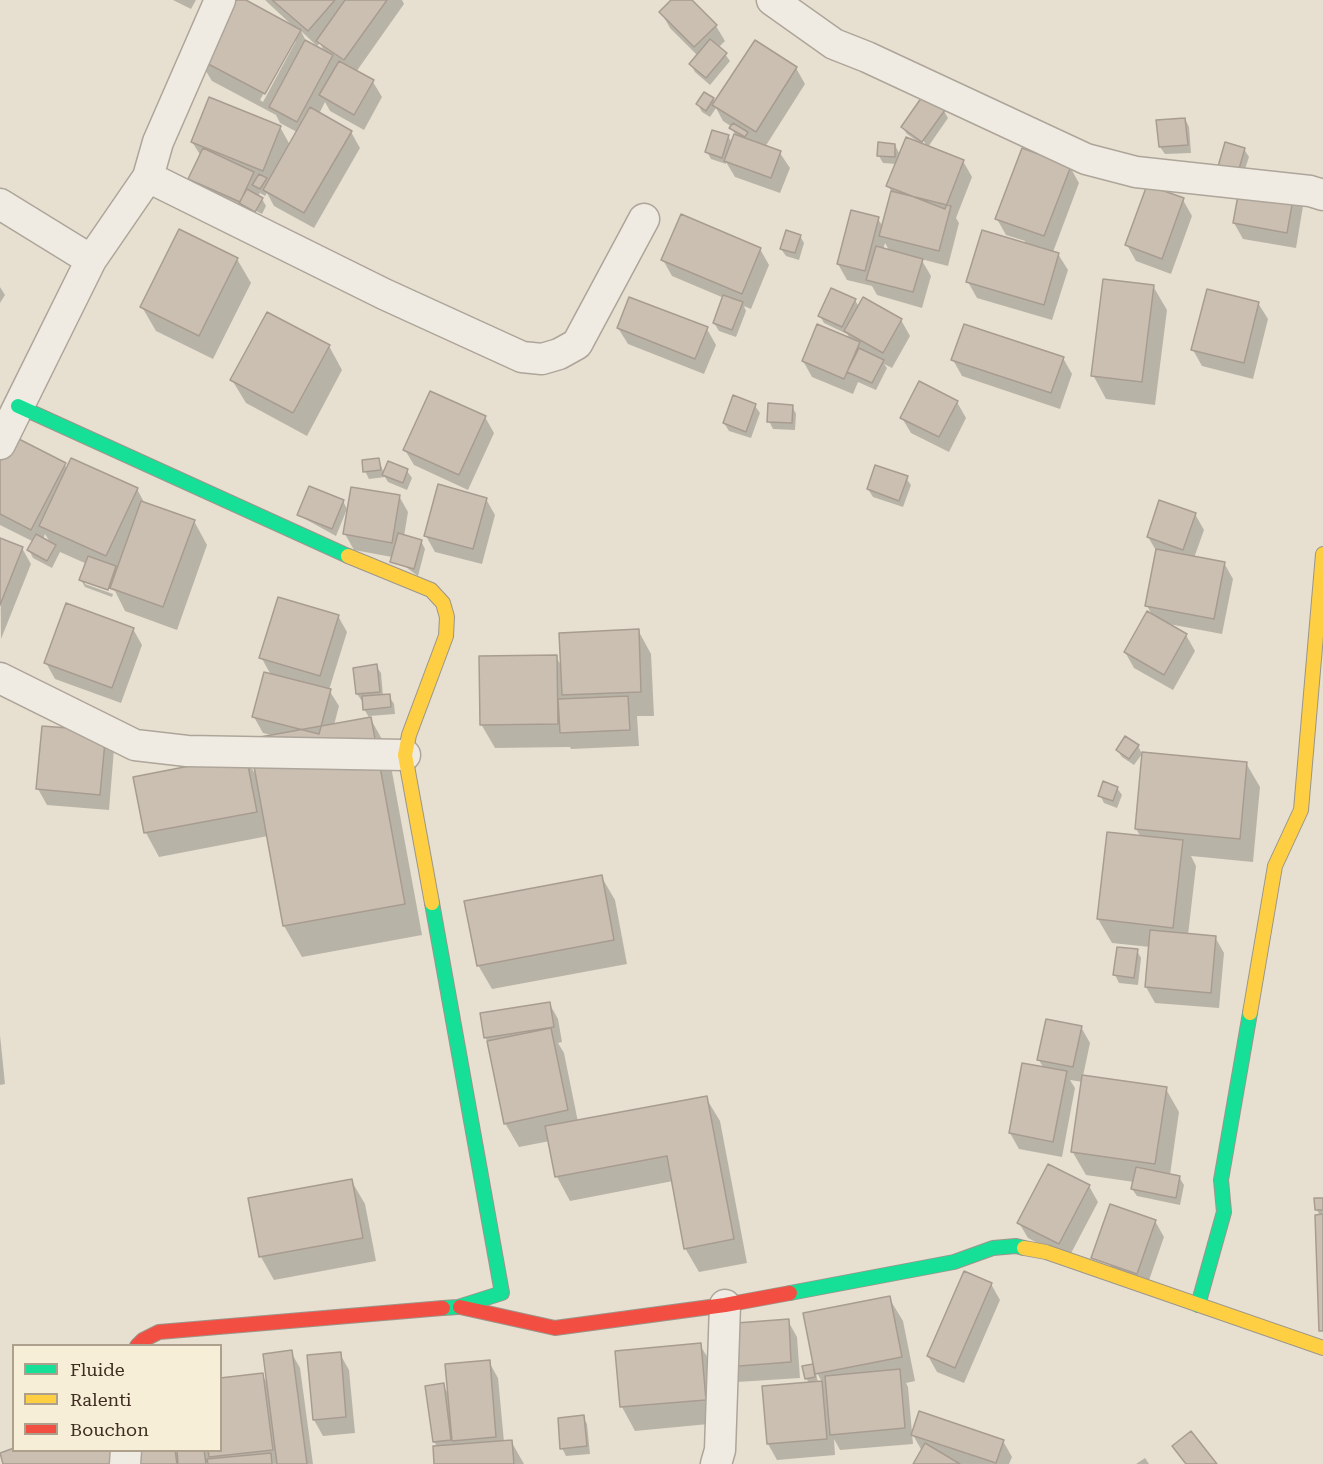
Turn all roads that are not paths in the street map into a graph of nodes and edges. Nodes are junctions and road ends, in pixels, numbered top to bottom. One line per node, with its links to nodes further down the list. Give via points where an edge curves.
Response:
1 (220, 0): 3 (street, via 158,142)
2 (772, 0): 4 (street, via 834,44 1086,159 1136,172)
3 (147, 177): 6 (street, via 384,294 522,357 542,359 577,344); 7 (street)
4 (1323, 195)
5 (0, 204): 7 (street)
6 (644, 219)
7 (91, 260): 8 (street)
8 (18, 406): 9 (street); 12 (street, via 431,590 443,603 446,636)
9 (0, 444)
10 (1323, 554): 14 (street, via 1300,810 1275,866 1221,1180 1224,1212)
11 (0, 678): 12 (street, via 135,745 187,751)
12 (405, 755): 15 (street, via 501,1293)
13 (725, 1305): 14 (street, via 954,1262 993,1248 1016,1246 1046,1252); 15 (street, via 555,1328); 18 (street, via 720,1450)
14 (1198, 1305): 17 (street)
15 (458, 1307): 16 (street, via 159,1332)
16 (139, 1344)
17 (1323, 1348)
18 (716, 1464)

